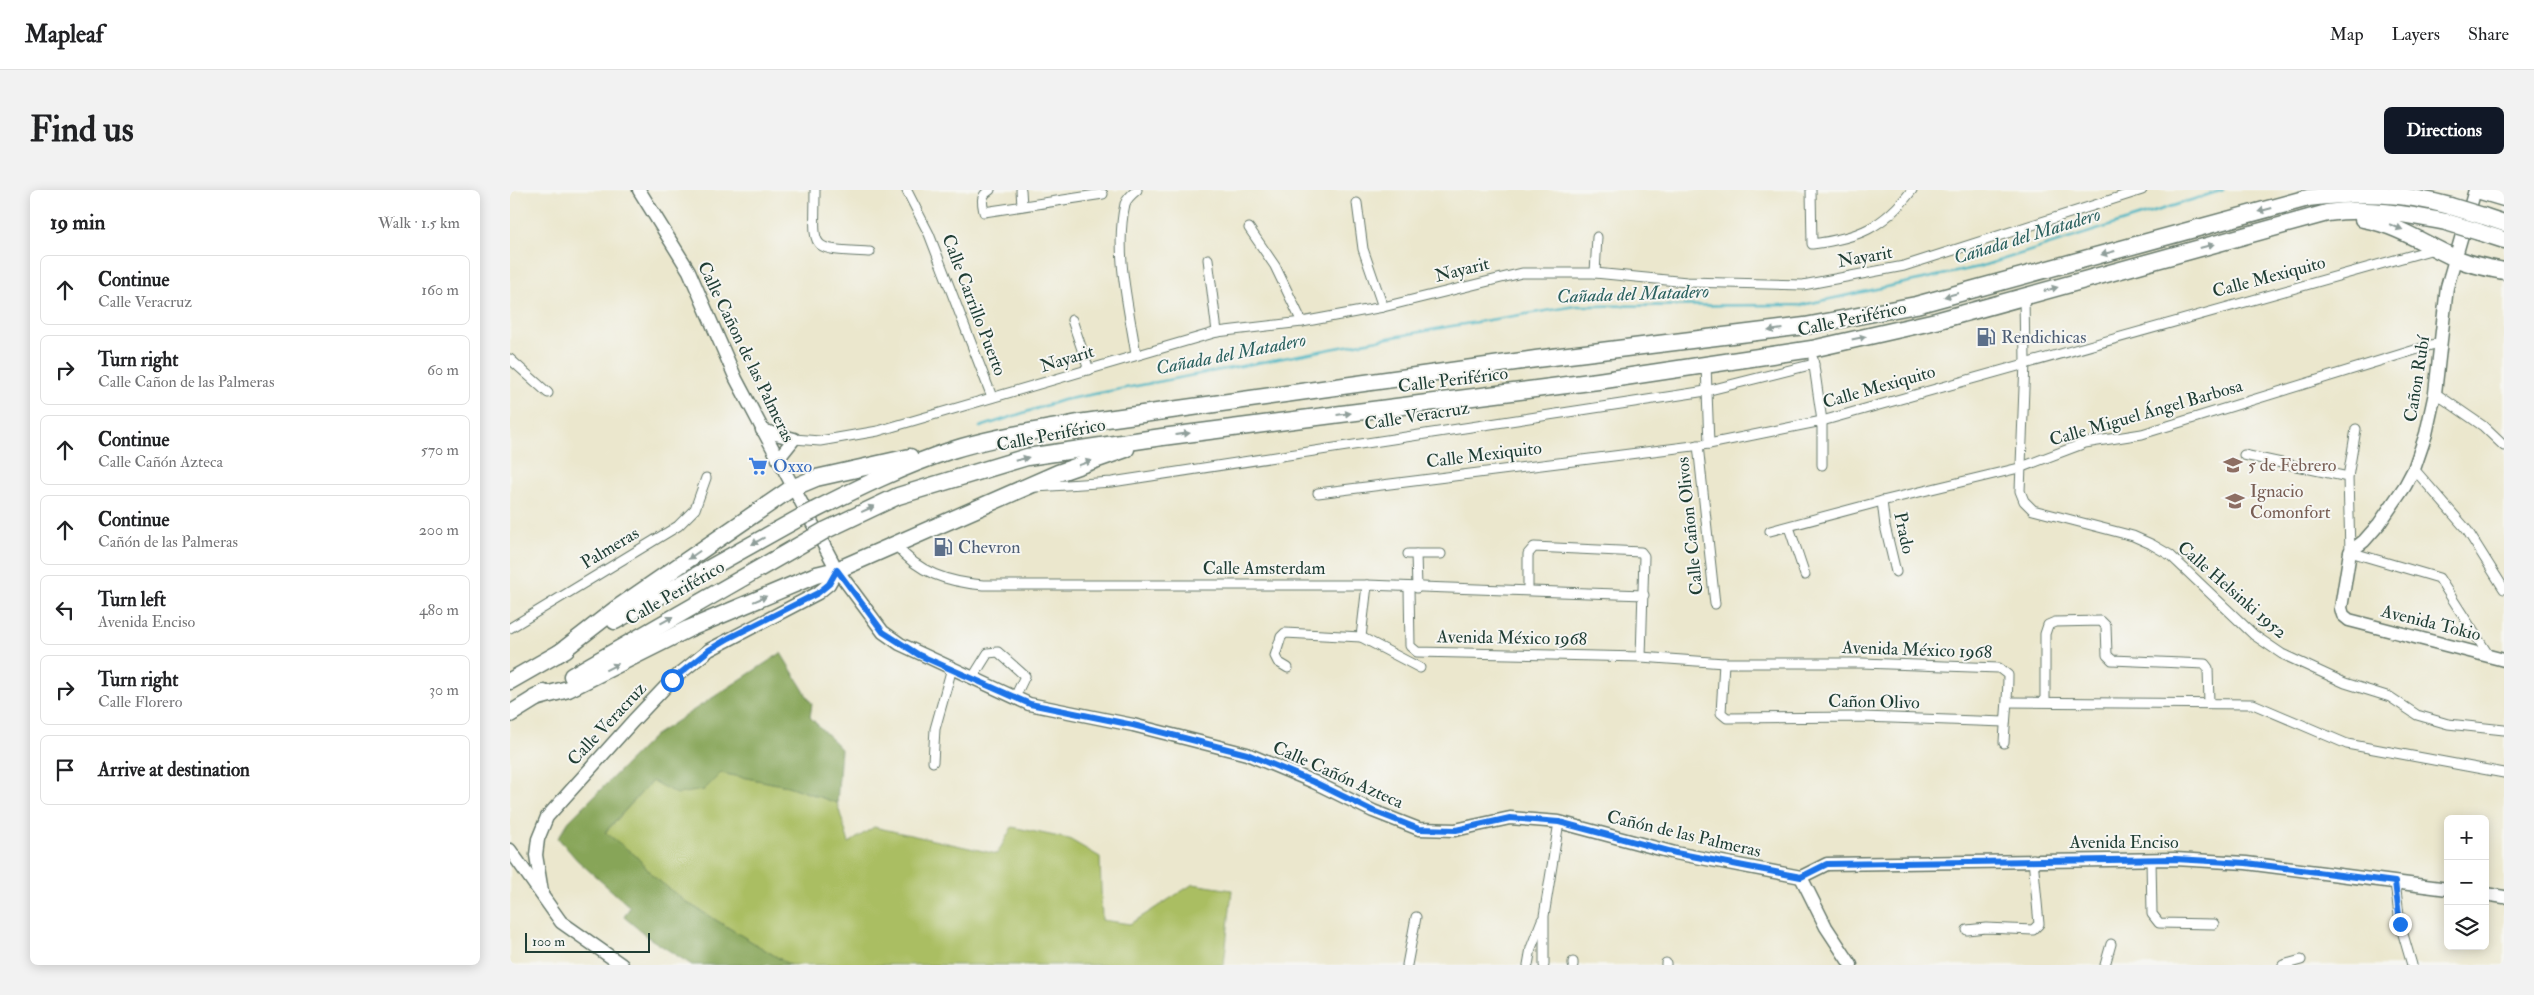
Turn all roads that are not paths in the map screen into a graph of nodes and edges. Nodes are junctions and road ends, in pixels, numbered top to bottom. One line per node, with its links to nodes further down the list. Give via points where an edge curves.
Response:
1 (639, 190): 48 (main road, Calle Cañon de las Palmeras, via 689,271)
2 (815, 190): 25 (street, via 815,239 820,247)
3 (990, 190): 16 (street, via 981,200 984,212)
4 (1021, 190): 16 (street)
5 (1811, 190): 6 (street, via 1812,244 1848,238 1876,226 1890,216)
6 (1912, 190)
7 (2142, 190): 29 (street, Nayarit, via 1904,266 1803,285 1687,282)
8 (2328, 190): 14 (highway)
9 (2476, 190): 13 (highway); 26 (main road, Cañon Rubí)
10 (907, 191): 45 (street, Calle Carrillo Puerto, via 925,224)
11 (1134, 192): 36 (street, via 1126,203 1122,240 1124,278)
12 (1103, 194): 16 (street)
13 (2503, 197)
14 (2308, 198): 17 (highway, Calle Periférico, via 2371,192 2411,196); 54 (highway, Calle Periférico, one-way to 54, via 1916,305 1806,326 1536,359 1078,423)
15 (1357, 203): 31 (street, via 1364,250)
16 (1022, 206)
17 (2448, 214): 19 (highway, bridge); 21 (highway, Calle Periférico, via 2349,210)
18 (2504, 223): 19 (highway)
19 (2481, 224): 23 (highway)
20 (1249, 228): 33 (street, via 1275,266)
21 (2262, 232): 24 (highway, one-way to 24, via 2325,220 2361,219 2386,224); 30 (highway, Calle Periférico, one-way to 21)
22 (1598, 237): 29 (street)
23 (2504, 240)
24 (2437, 248): 26 (highway); 39 (street, Calle Mexiquito)
25 (870, 252)
26 (2456, 258): 28 (highway); 35 (main road, Cañon Rubí, via 2447,287)
27 (1208, 259): 34 (street)
28 (2504, 272)
29 (1595, 273): 31 (street, Nayarit, via 1522,273)
30 (2024, 296): 37 (highway, Calle Periférico, one-way to 30); 39 (street)
31 (1383, 307): 33 (street, Nayarit)
32 (1072, 320): 41 (street)
33 (1302, 322): 34 (street, Nayarit)
34 (1217, 332): 36 (street, Nayarit)
35 (2441, 342): 43 (main road, Cañon Rubí); 58 (street, Calle Miguel Ángel Barbosa, via 2142,434 2085,443)
36 (1136, 355): 41 (street, Nayarit)
37 (1813, 356): 40 (highway, Calle Periférico); 42 (street, Calle Veracruz); 46 (street)
38 (510, 359): 44 (street)
39 (2025, 362): 46 (street, Calle Mexiquito); 58 (street)
40 (1706, 365): 42 (street, Calle Cañon Olivos); 49 (highway, Calle Periférico, one-way to 40)
41 (1088, 370): 45 (street, Nayarit)
42 (1706, 391): 51 (street, Calle Cañon Olivos); 63 (street, Calle Veracruz, via 1112,482)
43 (2436, 392): 53 (street, via 2483,426); 59 (main road, Cañon Rubí)
44 (548, 393)
45 (992, 398): 50 (street, Nayarit, via 878,431 820,441)
46 (1822, 421): 51 (street, Calle Mexiquito); 57 (street)
47 (2356, 429): 60 (street)
48 (762, 430): 50 (main road); 56 (main road, Calle Cañon de las Palmeras)
49 (1162, 437): 63 (highway, one-way to 49); 94 (highway, Calle Periférico, one-way to 49, via 818,534 898,496 999,464 1074,448)
50 (794, 439): 56 (main road)
51 (1709, 444): 52 (street, Calle Mexiquito)
52 (1698, 445): 64 (street, Calle Mexiquito); 79 (street, Calle Cañon Olivos)
53 (2504, 446)
54 (954, 450): 62 (highway, via 846,470); 83 (highway, Calle Periférico, one-way to 83, via 893,472 807,514)
55 (2244, 455): 60 (street)
56 (778, 459): 62 (main road, Calle Cañon de las Palmeras)
57 (1822, 465)
58 (2020, 468): 65 (street, Calle Miguel Ángel Barbosa); 100 (street, Calle Helsinki 1952, via 2020,491 2033,510 2133,536 2170,555 2254,635 2282,654 2345,683 2390,697 2417,715 2448,724)
59 (2414, 469): 69 (main road, Cañon Rubí, via 2379,524); 76 (street, via 2467,530)
60 (2348, 477): 69 (street)
61 (706, 478): 80 (street, Palmeras, via 695,509 678,526)
62 (792, 488): 71 (main road, Calle Cañon de las Palmeras); 83 (highway, one-way to 83, via 616,609)
63 (1023, 488): 68 (highway)
64 (1318, 492)
65 (1882, 501): 66 (street, Calle Miguel Ángel Barbosa); 72 (street, Prado)
66 (1789, 527): 67 (street, Calle Miguel Ángel Barbosa); 73 (street)
67 (1770, 531)
68 (896, 545): 71 (highway); 74 (street, Calle Amsterdam, via 910,561 930,573 962,583 983,585)
69 (2350, 552): 84 (street, via 2438,578); 84 (main road, Avenida Tokio, via 2341,608 2349,620)
70 (1441, 554): 75 (street, Avenida México 1968, via 1412,554)
71 (837, 570): 81 (main road, Calle Cañon de las Palmeras); 94 (highway, one-way to 71, via 568,689 688,629 816,575); 111 (main road, Calle Veracruz, via 829,584 818,593 709,650 672,680 633,721 547,817 536,854)
72 (1896, 572)
73 (1805, 575)
74 (1367, 585): 75 (street, Calle Amsterdam); 82 (street)
75 (1413, 588): 77 (street, Calle Amsterdam); 85 (street, Avenida México 1968, via 1410,646 1417,652)
76 (2504, 589)
77 (1528, 590): 78 (street, Calle Amsterdam); 78 (street, via 1528,554 1534,547 1641,552 1644,556)
78 (1644, 594): 85 (street)
79 (1715, 604)
80 (510, 628)
81 (883, 632): 88 (main road, Calle Cañón Azteca, via 919,655)
82 (1361, 637): 89 (street, via 1283,633 1275,656); 90 (street)
83 (558, 654): 92 (highway, Calle Periférico)
84 (2489, 656): 86 (main road, Avenida Tokio)
85 (1641, 657): 87 (street, Avenida México 1968)
86 (2504, 660)
87 (1724, 663): 96 (street, Avenida México 1968, via 1862,663 1999,668 2008,675); 99 (street, Cañon Olivo, via 1723,716)
88 (952, 668): 91 (main road, Calle Cañón Azteca); 102 (street, via 934,729)
89 (1288, 668)
90 (1420, 668)
91 (973, 677): 93 (main road, Calle Cañón Azteca); 93 (street, via 988,653 998,652 1025,676)
92 (510, 681)
93 (1015, 697): 104 (main road, Calle Cañón Azteca, via 1052,710 1133,725 1247,754 1419,829 1456,830 1510,818)
94 (535, 698): 98 (highway, Calle Periférico)
95 (2046, 701): 96 (street); 97 (street); 97 (street, via 2045,634 2048,625 2101,621 2106,626 2107,655 2112,660 2205,664 2208,668)
96 (2008, 702): 99 (street)
97 (2209, 703): 103 (street, via 2253,704 2355,746)
98 (510, 714)
99 (2004, 722): 101 (street)
100 (2504, 730)
101 (2004, 742)
102 (933, 762)
103 (2504, 773)
104 (1559, 822): 108 (main road, Cañón de las Palmeras, via 1676,853); 114 (street)
105 (510, 850): 111 (main road)
106 (2033, 859): 107 (main road, Avenida Enciso); 108 (main road, Avenida Enciso, via 1827,864); 117 (street, via 2037,928)
107 (2151, 859): 109 (main road, Avenida Enciso, via 2246,863); 116 (street, via 2154,920 2158,923)
108 (1801, 877): 124 (main road)
109 (2395, 882): 110 (main road, Avenida Enciso); 127 (street, via 2400,924)
110 (2444, 888)
111 (542, 892): 120 (main road, via 562,922)
112 (2489, 895): 113 (main road)
113 (2504, 897)
114 (1544, 916): 122 (street); 123 (street)
115 (1416, 917): 121 (street)
116 (2214, 924)
117 (1966, 930)
118 (2111, 944): 125 (street)
119 (2301, 960): 126 (street)
120 (622, 965)
121 (1407, 965)
122 (1528, 965)
123 (1544, 965)
124 (1851, 965)
125 (2105, 965)
126 (2283, 965)
127 (2412, 965)

